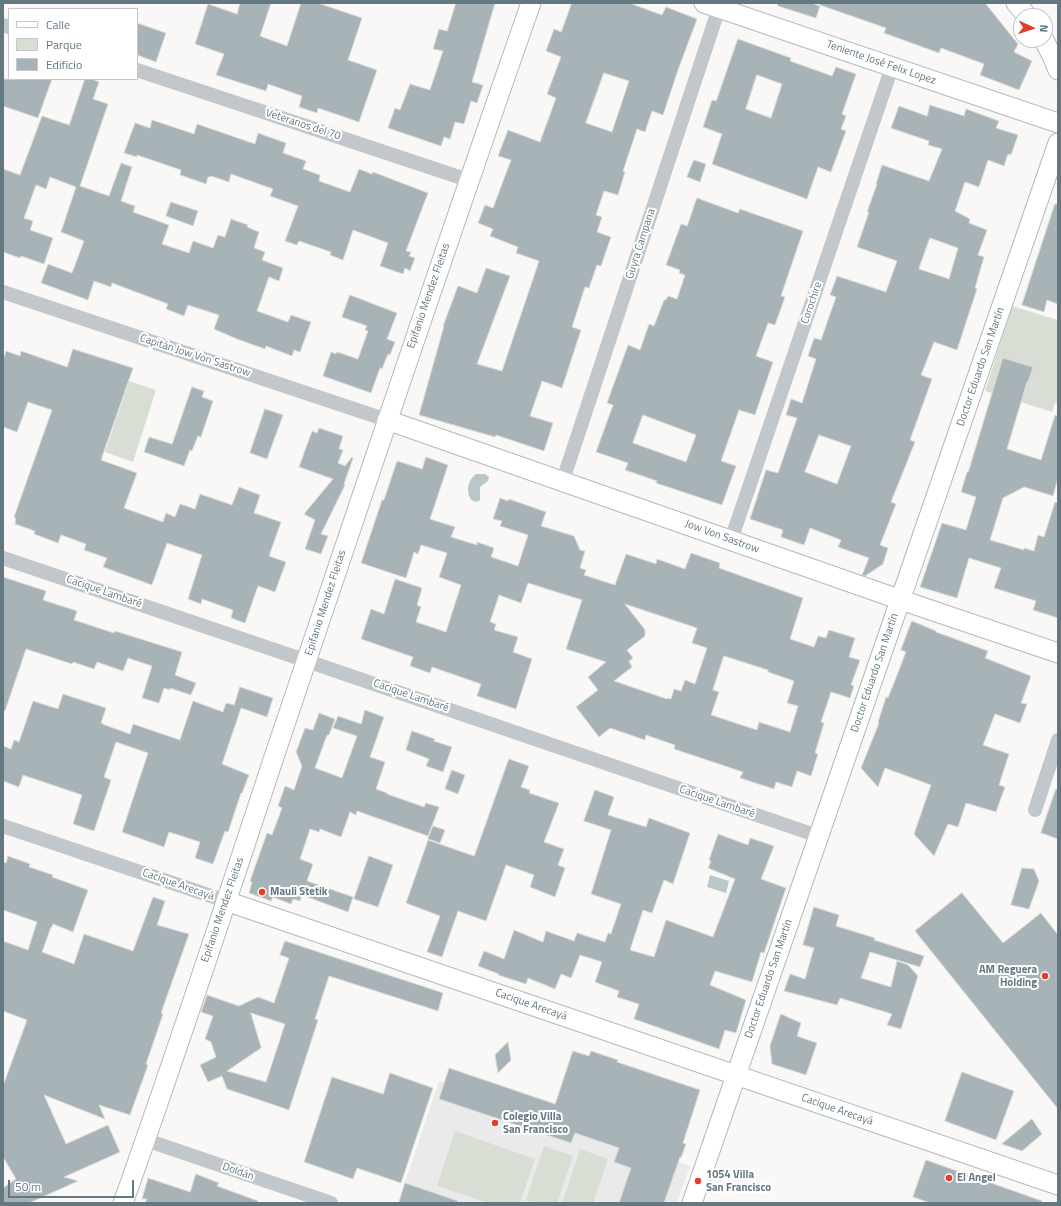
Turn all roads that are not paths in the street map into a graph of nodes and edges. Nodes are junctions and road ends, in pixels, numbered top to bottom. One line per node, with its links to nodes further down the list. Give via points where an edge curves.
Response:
1 (531, 3): 9 (street, Epifanio Mendez Fleitas)
2 (712, 5): 4 (street, Teniente José Felix Lopez); 12 (street, Guyra Campana)
3 (1048, 48): 6 (street)
4 (892, 67): 7 (street, Teniente José Felix Lopez); 13 (street, Corochire)
5 (138, 70): 9 (street, Veteranos del 70)
6 (1058, 70)
7 (1058, 123)
8 (1058, 143): 15 (street, Doctor Eduardo San Martín)
9 (468, 180): 11 (street, Epifanio Mendez Fleitas)
10 (3, 292): 11 (street, Capitán Jow Von Sastrow)
11 (387, 420): 12 (street, Jow Von Sastrow); 17 (street, Epifanio Mendez Fleitas)
12 (563, 480): 13 (street, Jow Von Sastrow)
13 (731, 540): 15 (street, Jow Von Sastrow)
14 (3, 558): 17 (street, Cacique Lambaré)
15 (901, 600): 16 (street, Jow Von Sastrow); 21 (street, Doctor Eduardo San Martín)
16 (1058, 654)
17 (306, 661): 21 (street, Cacique Lambaré); 22 (street, Epifanio Mendez Fleitas)
18 (1058, 740): 19 (street)
19 (1035, 810)
20 (3, 826): 22 (street, Cacique Arecayá)
21 (818, 836): 23 (street, Doctor Eduardo San Martín)
22 (226, 901): 23 (street, Cacique Arecayá); 24 (street, Epifanio Mendez Fleitas)
23 (737, 1075): 25 (street, Cacique Arecayá); 28 (street, Doctor Eduardo San Martín)
24 (146, 1140): 26 (street, Epifanio Mendez Fleitas); 27 (street, Doldán)
25 (1058, 1185)
26 (123, 1203)
27 (331, 1203)
28 (692, 1203)

